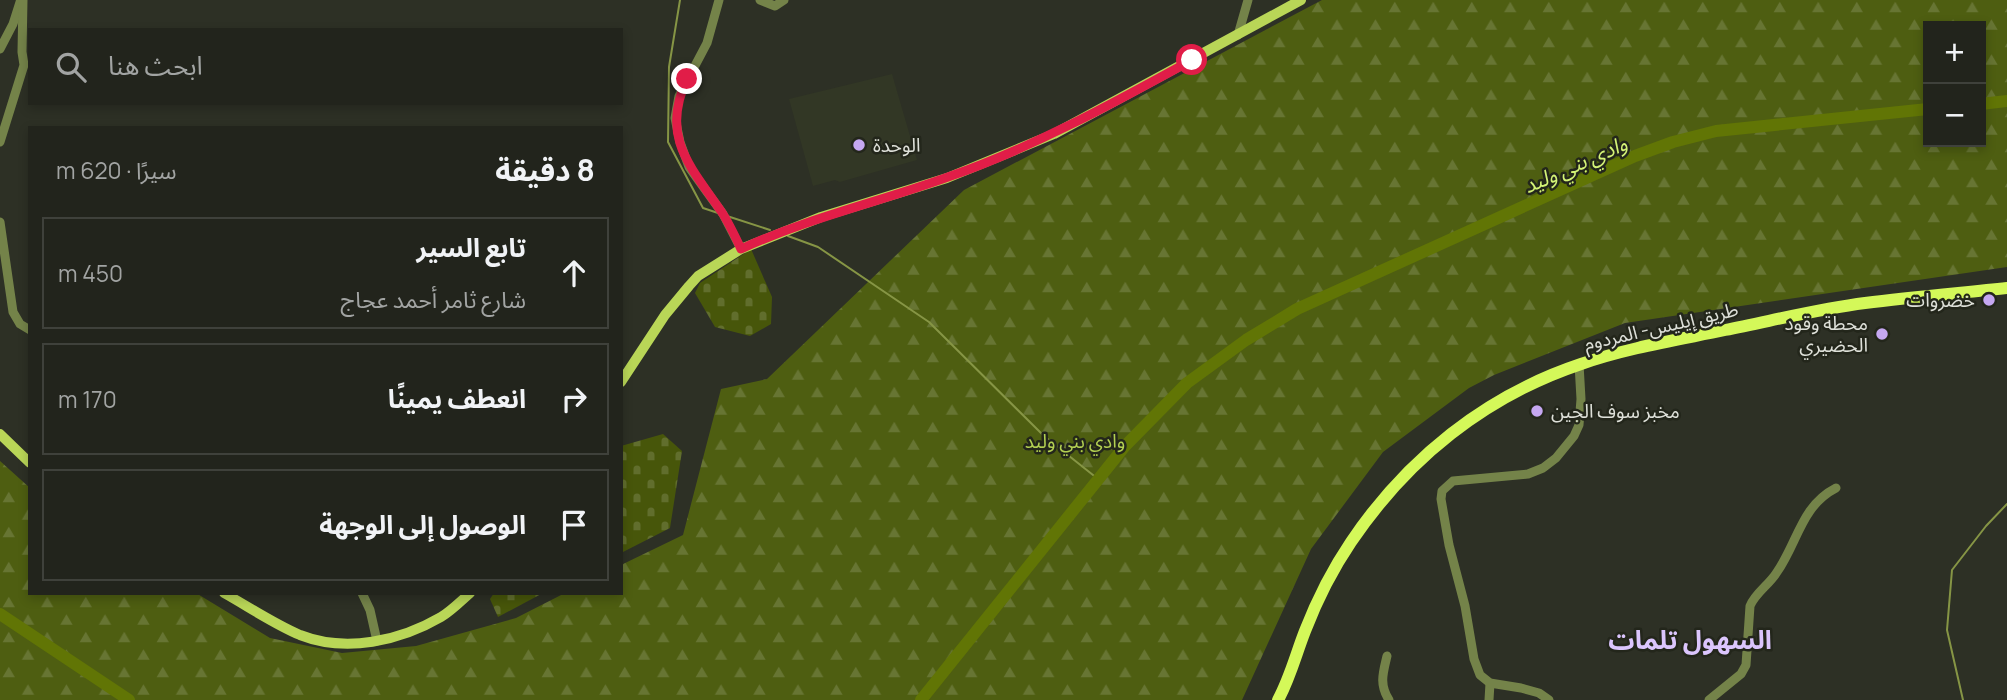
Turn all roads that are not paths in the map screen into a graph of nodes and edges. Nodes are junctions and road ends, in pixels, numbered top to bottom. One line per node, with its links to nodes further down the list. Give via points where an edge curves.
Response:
1 (22, 0): 8 (street); 9 (street, via 24,65)
2 (719, 0): 11 (street, via 707,43 679,96 675,118 689,167 723,214)
3 (760, 0): 4 (street, via 775,6)
4 (784, 0)
5 (1248, 0): 7 (street)
6 (1301, 0): 7 (main road)
7 (1238, 35): 11 (main road, via 1030,145)
8 (0, 49)
9 (0, 142)
10 (0, 222): 13 (street, via 13,312)
11 (741, 249): 15 (main road, via 698,276 665,315)
12 (2007, 288): 14 (highway, طريق إيليس- المردوم, via 1863,303 1651,345)
13 (28, 329)
14 (1580, 364): 24 (street, via 1579,425 1556,458 1528,474 1453,481 1442,491 1474,659 1480,675); 25 (highway, طريق إيليس- المردوم, via 1490,406 1443,439 1393,488 1334,568)
15 (623, 379)
16 (0, 434): 17 (main road)
17 (28, 461)
18 (1836, 488): 29 (street, via 1811,508 1779,569 1753,598 1746,665)
19 (228, 595): 22 (main road, via 302,636 336,642)
20 (363, 595): 22 (street)
21 (469, 595): 22 (main road, via 443,616 407,634)
22 (377, 641)
23 (1387, 656): 26 (street, via 1381,681)
24 (1490, 683): 27 (street); 28 (street, via 1521,688)
25 (1278, 700)
26 (1390, 700)
27 (1489, 700)
28 (1549, 700)
29 (1709, 700)

